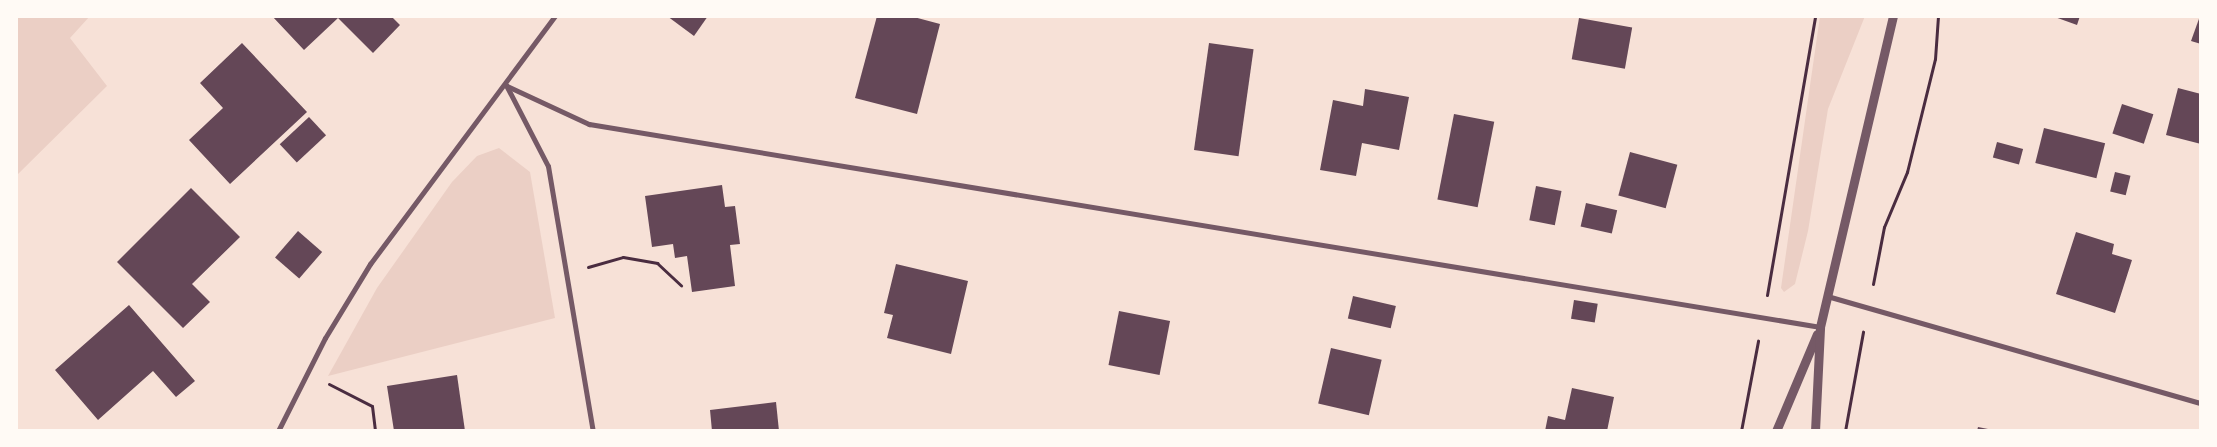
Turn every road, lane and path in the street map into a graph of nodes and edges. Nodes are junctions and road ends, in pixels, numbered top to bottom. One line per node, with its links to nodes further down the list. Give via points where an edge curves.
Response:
1 (555, 16): 5 (street)
2 (1815, 16): 10 (path)
3 (1894, 16): 8 (street)
4 (1938, 16): 9 (path, via 1935,60 1907,172 1884,227)
5 (506, 84): 6 (street, via 548,166); 10 (street, via 589,124); 12 (street, via 370,264)
6 (566, 273): 7 (path, via 623,257 656,263); 16 (street)
7 (681, 285)
8 (1827, 296): 9 (street); 11 (street)
9 (1868, 307): 13 (street); 20 (path)
10 (1763, 317): 11 (street); 17 (path)
11 (1820, 327): 18 (street); 19 (street)
12 (306, 373): 14 (street); 15 (path, via 372,406)
13 (2201, 403)
14 (278, 431)
15 (375, 431)
16 (593, 431)
17 (1741, 431)
18 (1776, 431)
19 (1815, 431)
20 (1845, 431)

